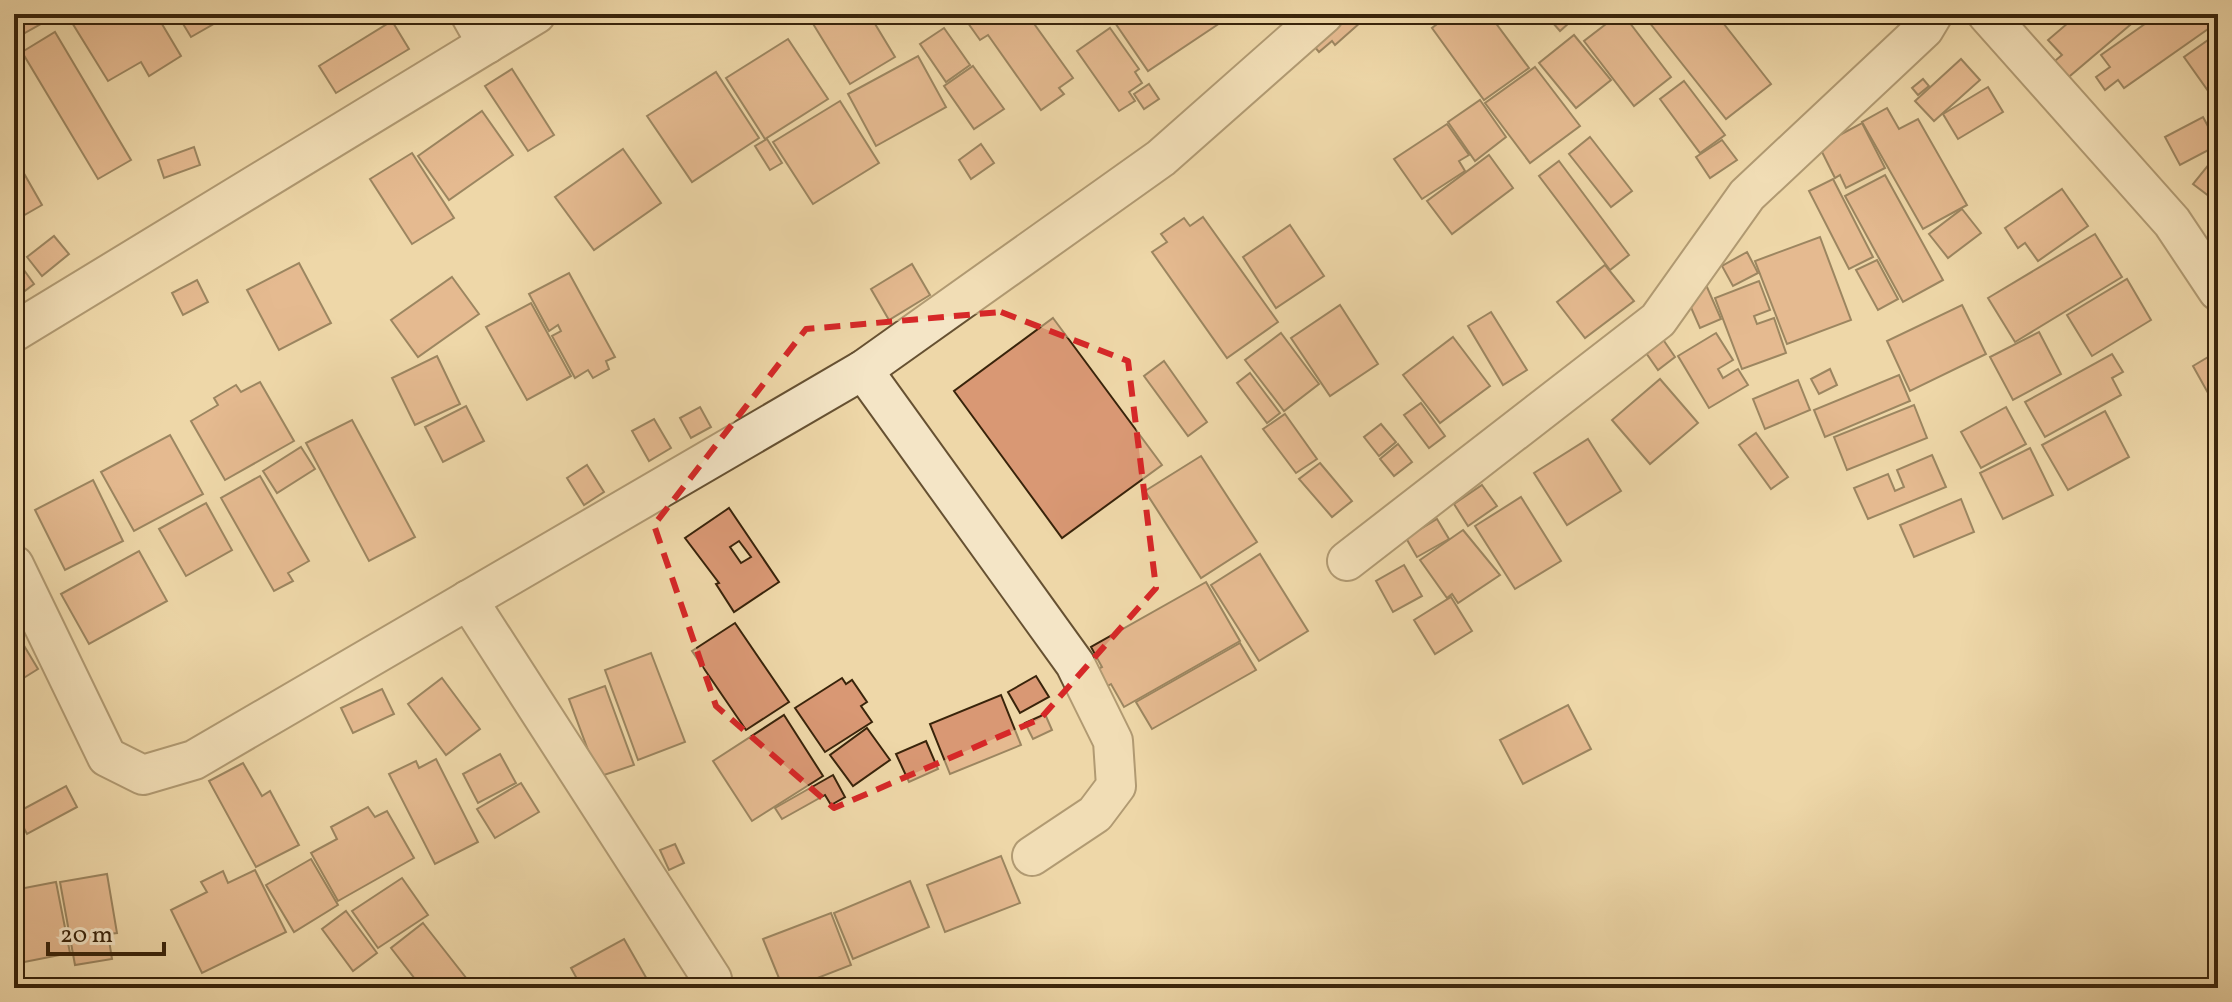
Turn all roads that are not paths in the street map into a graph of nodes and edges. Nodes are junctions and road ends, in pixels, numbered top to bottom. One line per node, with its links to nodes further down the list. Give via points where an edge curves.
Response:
1 (536, 14): 5 (street)
2 (1324, 14): 8 (street, via 1161,158)
3 (1933, 14): 9 (street, via 1924,29 1747,195 1658,320)
4 (1987, 14): 6 (street, via 2172,222)
5 (479, 29): 7 (street)
6 (2218, 291)
7 (14, 332)
8 (863, 370): 11 (street); 12 (street, via 1075,664 1113,741 1116,786 1095,814)
9 (1347, 561)
10 (14, 565): 11 (street, via 107,757 143,775 194,760)
11 (468, 600): 13 (street)
12 (1032, 856)
13 (712, 979)

